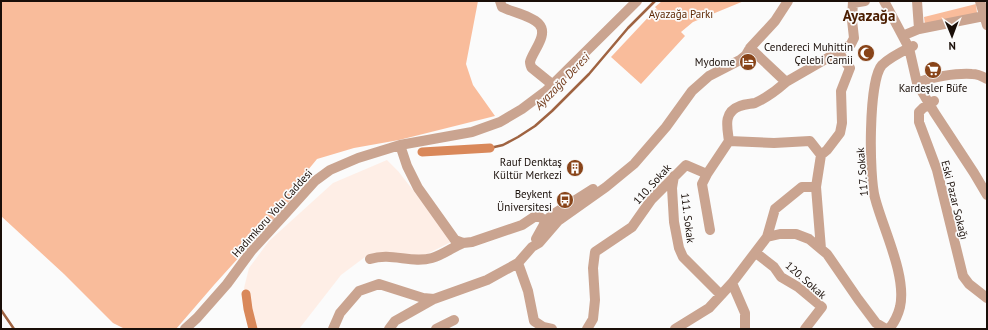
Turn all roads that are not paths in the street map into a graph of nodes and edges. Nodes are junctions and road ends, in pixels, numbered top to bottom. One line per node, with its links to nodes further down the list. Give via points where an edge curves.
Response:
1 (500, 1): 20 (street, via 502,7 539,24 542,30 540,42 530,63 535,72)
2 (637, 1): 20 (street, Hadımkoru Yolu Caddesi)
3 (788, 1): 14 (street, via 775,21)
4 (865, 1): 9 (street)
5 (884, 1): 13 (street)
6 (889, 1): 12 (street)
7 (917, 1): 11 (street)
8 (980, 1): 10 (street)
9 (853, 2): 15 (street, via 854,38 851,44)
10 (985, 20): 11 (street)
11 (919, 29): 12 (street)
12 (907, 34): 13 (street)
13 (911, 46): 19 (street); 53 (street, 117. Sokak, via 881,66 875,82 872,110 874,196 899,273 902,295 900,308)
14 (750, 48): 18 (street); 30 (street, via 740,60 700,84 634,164 587,201)
15 (838, 52): 18 (street); 24 (street, via 850,68 841,92 842,123 840,133 828,150)
16 (987, 67): 17 (street)
17 (984, 77): 19 (street, via 972,74)
18 (786, 82): 22 (street, via 776,91 755,102 738,106 731,113 726,122)
19 (921, 82): 21 (street)
20 (553, 84): 23 (street, Hadımkoru Yolu Caddesi, via 522,109 500,122 472,132)
21 (932, 102): 27 (street); 29 (street); 40 (street, Eski Pazar Sokağı, via 919,112 919,122 936,170 963,276)
22 (729, 141): 24 (street, via 810,142); 25 (street)
23 (400, 145): 33 (street, via 418,188 455,240); 43 (street, Hadımkoru Yolu Caddesi, via 358,158 330,170 315,181 252,250 227,284)
24 (821, 155): 28 (street)
25 (707, 174): 26 (street, 110. Sokak, via 686,164); 31 (street, via 702,184)
26 (675, 176): 39 (street, 111. Sokak, via 672,188 679,248 683,257); 48 (street, 110. Sokak, via 651,200 632,227 595,252 595,300 593,319)
27 (987, 186)
28 (816, 188): 32 (street, via 802,187 775,209); 34 (street)
29 (987, 195)
30 (549, 224): 33 (street, via 528,228 522,225); 37 (street, via 539,243)
31 (710, 230)
32 (768, 237): 34 (street, via 796,234 809,239); 35 (street)
33 (463, 243): 36 (street, via 432,258 404,259 378,256)
34 (821, 249): 52 (street, via 876,323)
35 (756, 253): 38 (street); 51 (street, 120. Sokak, via 774,267 781,277 822,307)
36 (370, 259)
37 (518, 263): 41 (street, via 487,280); 47 (street, via 528,291 534,320 543,327)
38 (732, 283): 39 (street); 50 (street, via 745,313)
39 (721, 295): 49 (street, via 709,308)
40 (987, 298)
41 (434, 299): 44 (street, via 379,284 359,291 340,314); 45 (street, via 395,321)
42 (454, 320): 46 (street)
43 (186, 329)
44 (334, 329)
45 (389, 329)
46 (436, 329)
47 (552, 329)
48 (587, 329)
49 (675, 329)
50 (745, 329)
51 (805, 329)
52 (886, 329)
53 (889, 329)

